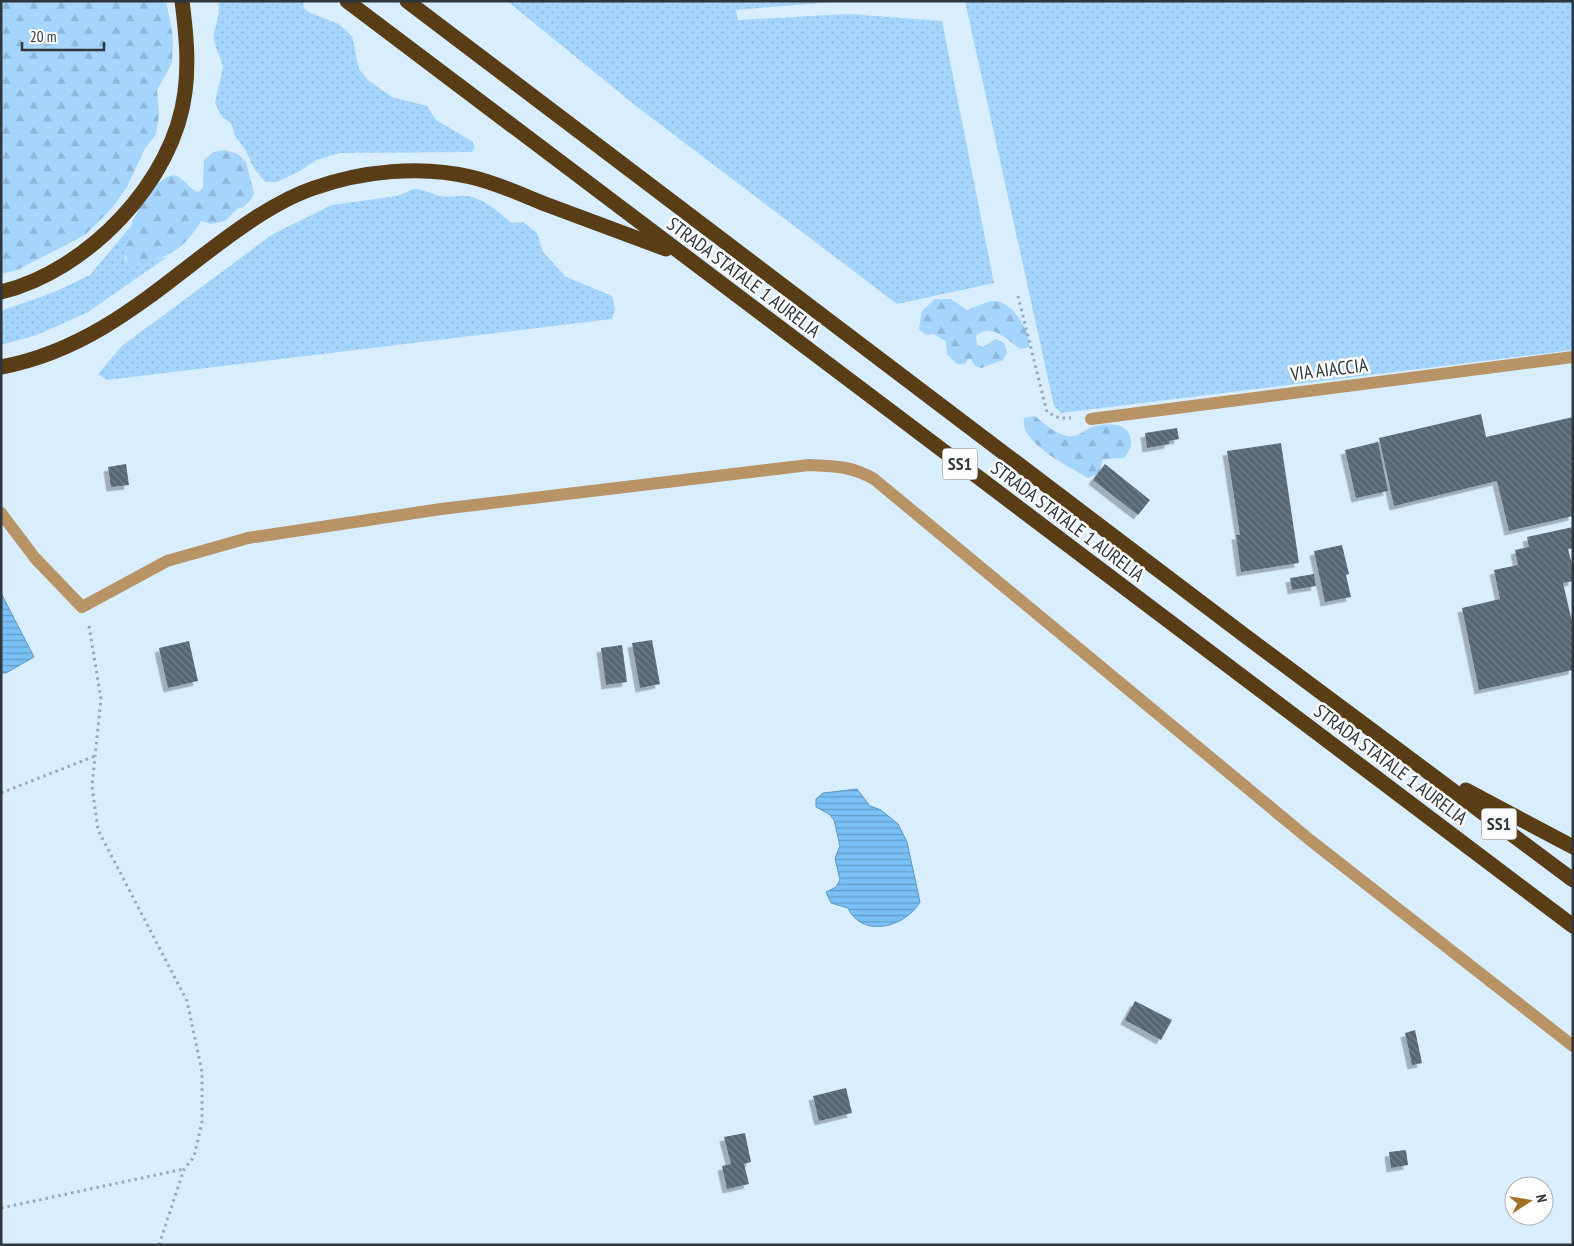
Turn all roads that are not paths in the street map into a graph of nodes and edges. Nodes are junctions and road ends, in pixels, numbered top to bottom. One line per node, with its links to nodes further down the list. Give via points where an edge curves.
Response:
1 (182, 1): 5 (highway, via 186,34 185,94 170,142 149,183 112,228 78,255 38,280)
2 (348, 1): 4 (highway, STRADA STATALE 1 AURELIA / SS1)
3 (406, 1): 10 (highway, STRADA STATALE 1 AURELIA / SS1)
4 (683, 256): 7 (highway, via 509,188 470,177 416,171 371,174 312,188 283,202 218,243 113,323 58,350); 13 (highway, STRADA STATALE 1 AURELIA / SS1)
5 (1, 292)
6 (1573, 357): 8 (street, VIA AIACCIA)
7 (1, 367)
8 (1091, 419)
9 (1, 513): 14 (street, via 35,558 82,607 167,562 248,538 442,508 809,465 856,469 874,479 1310,840)
10 (1425, 769): 11 (highway); 12 (highway, STRADA STATALE 1 AURELIA / SS1)
11 (1573, 846)
12 (1573, 880)
13 (1573, 926)
14 (1573, 1046)

